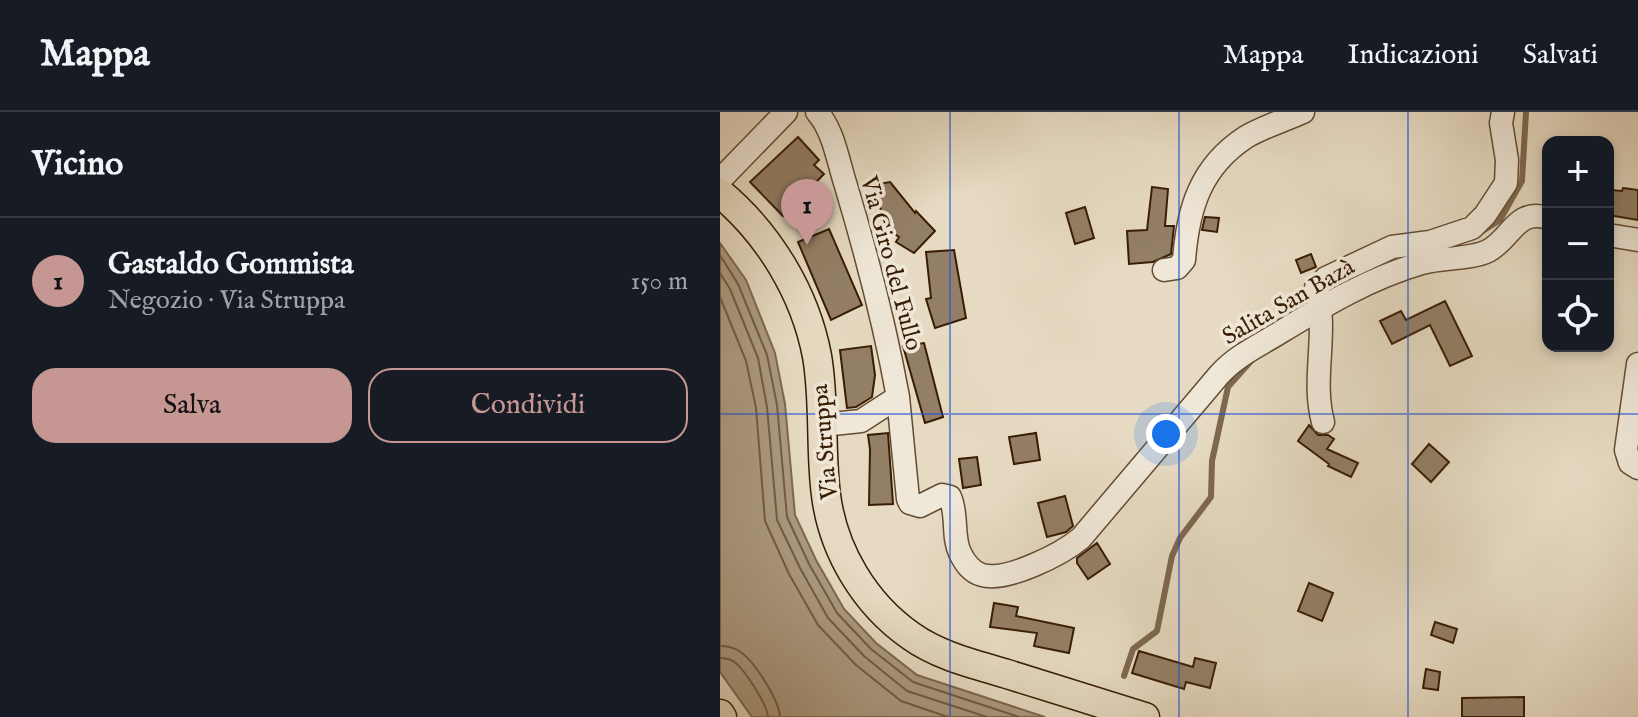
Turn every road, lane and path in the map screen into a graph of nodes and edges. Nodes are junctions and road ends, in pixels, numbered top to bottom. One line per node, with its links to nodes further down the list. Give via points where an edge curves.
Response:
1 (786, 112): 5 (street)
2 (817, 112): 13 (street, Via Giro del Fullo, via 832,142 885,326)
3 (1303, 112): 10 (street, via 1247,137 1211,170 1187,223 1184,260 1177,268)
4 (1503, 112): 11 (street, via 1506,183 1485,215 1472,228 1392,247 1326,278 1316,288)
5 (720, 180)
6 (720, 193): 15 (main road, Via Struppa, via 743,212 776,255 799,299 817,358)
7 (1542, 216): 11 (street, Salita San Bazà, via 1528,216 1488,251 1410,267)
8 (1614, 236): 9 (street)
9 (1638, 240)
10 (1164, 270)
11 (1322, 308): 14 (street, via 1318,404); 17 (street, Salita San Bazà, via 1228,365 1068,549 995,577 977,573 959,550 950,497 915,506)
12 (1638, 364): 16 (street, via 1626,450)
13 (898, 397): 15 (street, via 861,421); 17 (street, Via Giro del Fullo)
14 (1323, 422)
15 (823, 425): 18 (main road, Via Struppa, via 826,496 840,549 862,589 896,625 948,655)
16 (1638, 468)
17 (906, 493)
18 (1145, 717)

